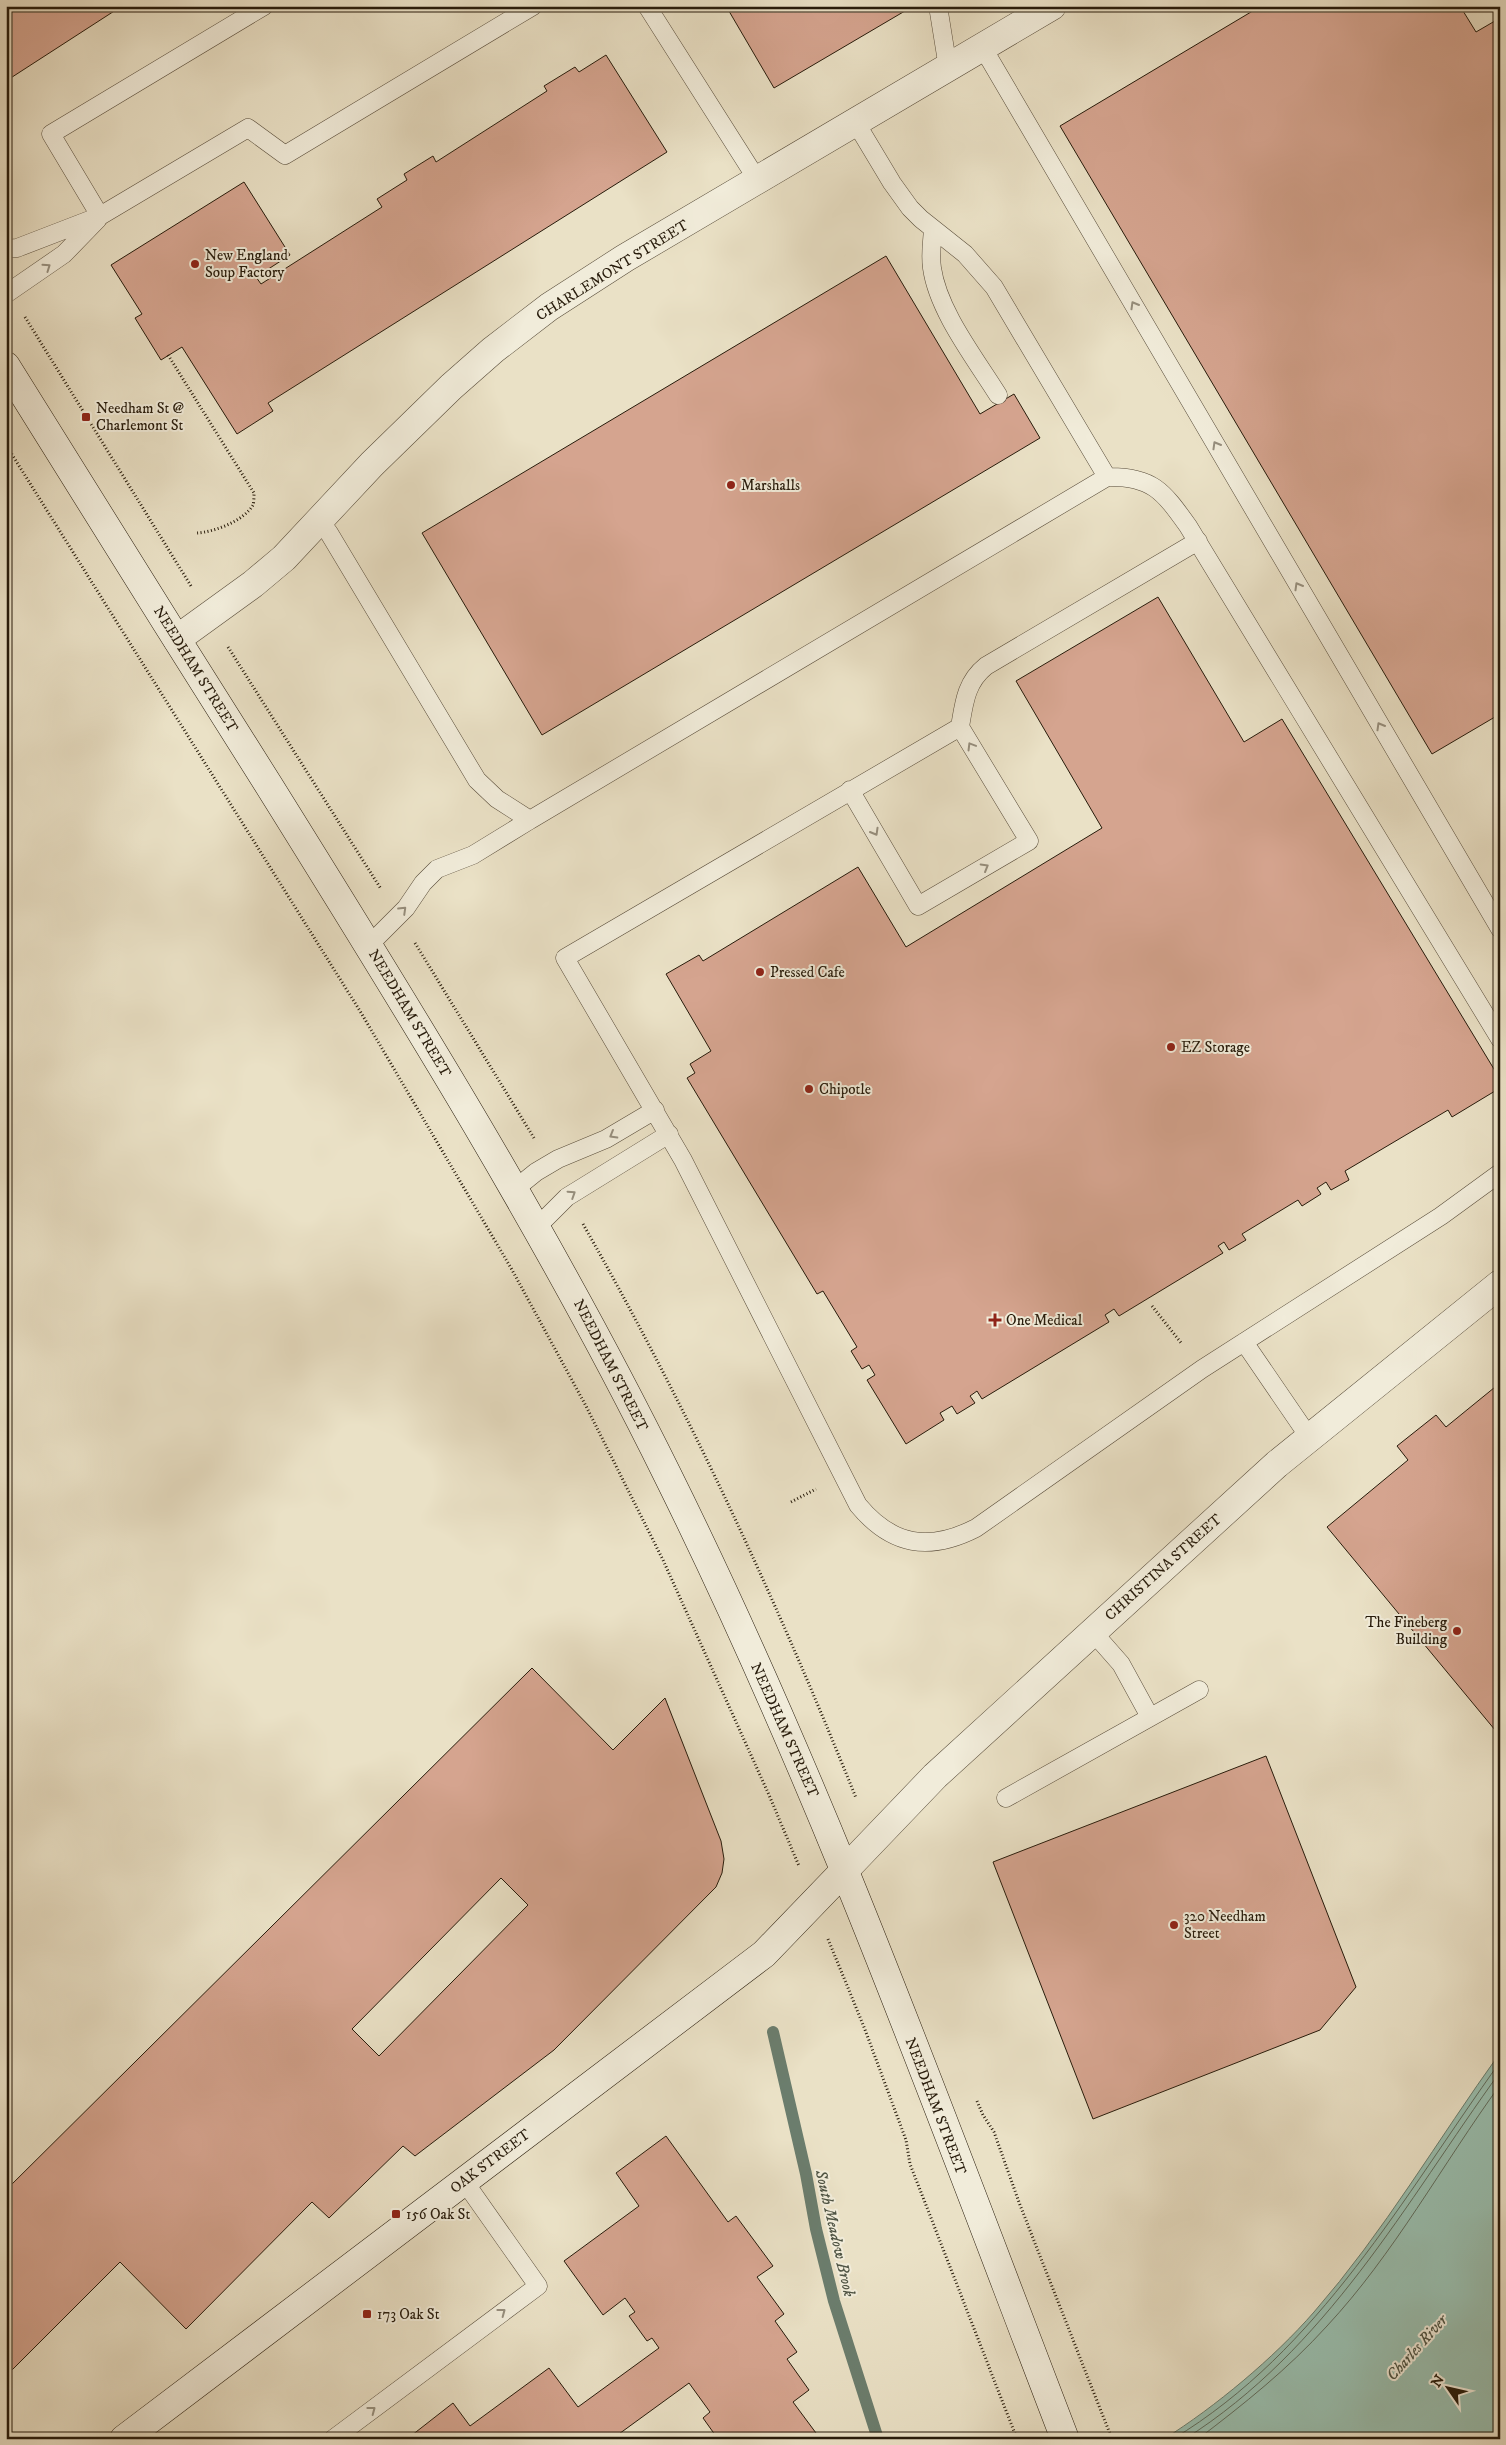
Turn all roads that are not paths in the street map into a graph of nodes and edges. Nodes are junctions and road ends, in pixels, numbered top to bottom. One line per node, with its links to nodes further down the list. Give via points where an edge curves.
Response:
1 (264, 6): 10 (lane, via 51,134)
2 (647, 6): 9 (lane)
3 (938, 6): 7 (lane)
4 (1052, 6): 6 (street, CHARLEMONT STREET)
5 (526, 8): 10 (lane, via 286,155 248,128)
6 (983, 48): 7 (street, CHARLEMONT STREET); 23 (lane, one-way to 6)
7 (948, 68): 8 (street, CHARLEMONT STREET)
8 (856, 123): 9 (street, CHARLEMONT STREET); 11 (lane, via 900,196)
9 (758, 181): 17 (street, CHARLEMONT STREET, via 583,284 518,330 469,370 387,449)
10 (100, 216): 12 (lane, via 17,248); 13 (lane, one-way to 10, via 64,254)
11 (933, 230): 15 (lane, via 931,250 936,286 951,318); 16 (lane, via 965,254 994,288)
12 (6, 249)
13 (8, 293)
14 (6, 366): 19 (street, NEEDHAM STREET)
15 (998, 395)
16 (1107, 477): 18 (lane, via 1137,478 1156,488 1177,510); 22 (lane)
17 (320, 521): 19 (street, CHARLEMONT STREET, via 264,574); 22 (lane, via 477,780 497,800)
18 (1198, 541): 20 (lane, via 977,673 968,686); 25 (lane)
19 (177, 639): 24 (street, NEEDHAM STREET)
20 (960, 727): 21 (lane); 21 (lane, one-way to 20, via 918,906 1029,840)
21 (850, 790): 26 (lane, via 565,958)
22 (530, 820): 24 (lane, one-way to 22, via 406,908 437,869 473,855)
23 (1498, 924)
24 (369, 946): 29 (street, NEEDHAM STREET)
25 (1500, 1040)
26 (655, 1110): 27 (lane); 29 (lane, one-way to 29, via 606,1139 553,1162)
27 (669, 1134): 30 (lane, one-way to 27, via 567,1197); 32 (lane, via 858,1505 878,1524 900,1538 938,1542 976,1528)
28 (1500, 1173): 32 (lane, via 1441,1216)
29 (515, 1189): 30 (street, NEEDHAM STREET)
30 (537, 1227): 38 (street, NEEDHAM STREET, via 619,1380 717,1576 802,1765)
31 (1500, 1284): 33 (street, CHRISTINA STREET)
32 (1244, 1342): 33 (lane)
33 (1309, 1437): 34 (street, CHRISTINA STREET)
34 (1092, 1631): 36 (lane, via 1121,1664); 38 (street, CHRISTINA STREET, via 935,1776)
35 (1200, 1690): 36 (lane)
36 (1150, 1718): 37 (lane)
37 (1006, 1798)
38 (844, 1871): 39 (street, OAK STREET, via 764,1954); 40 (street, NEEDHAM STREET)
39 (464, 2181): 41 (street, OAK STREET); 42 (lane, one-way to 39, via 538,2286)
40 (1061, 2427)
41 (124, 2439)
42 (334, 2439)

